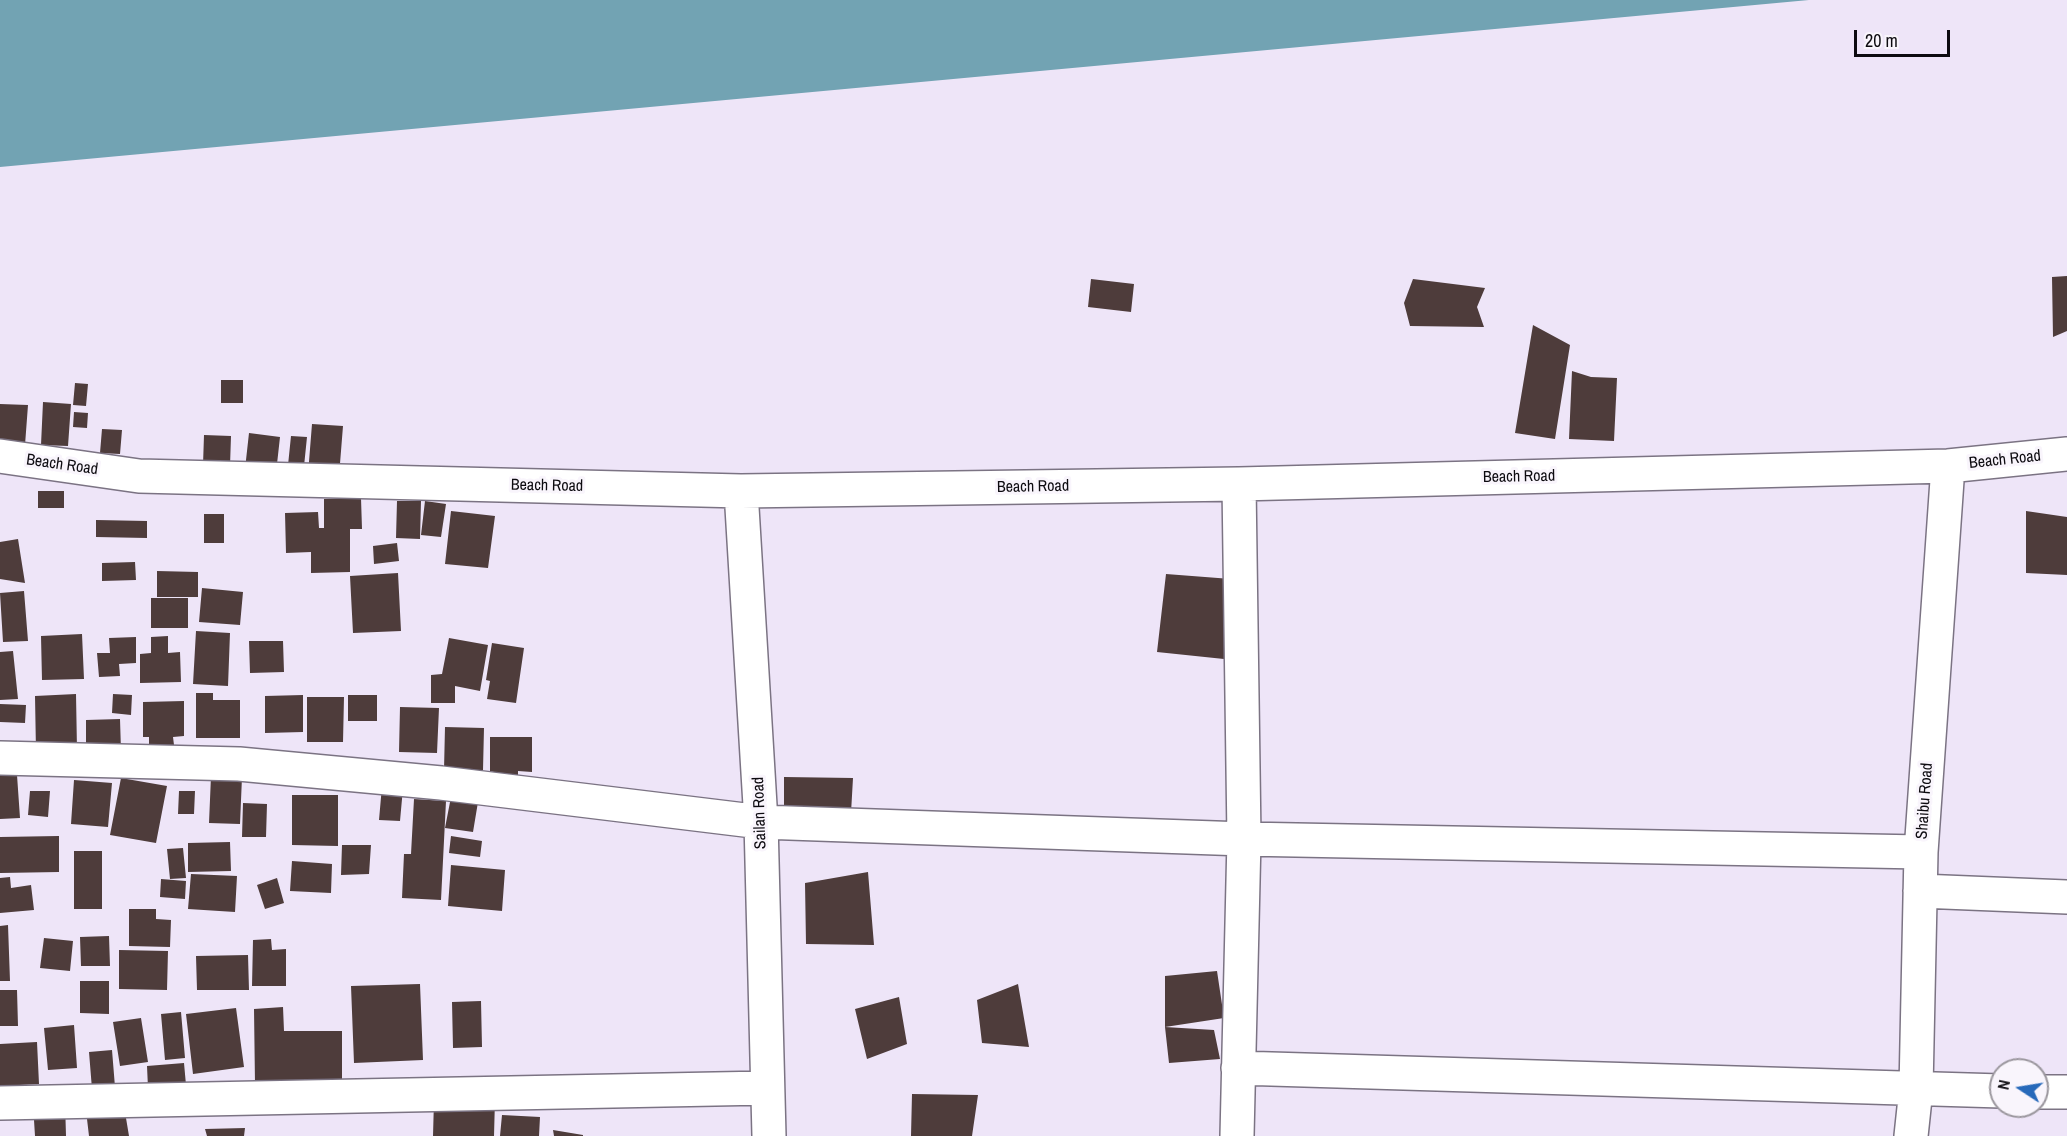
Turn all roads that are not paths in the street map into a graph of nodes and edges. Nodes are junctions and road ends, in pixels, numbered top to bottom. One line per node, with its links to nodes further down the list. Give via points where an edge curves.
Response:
1 (2067, 454): 3 (street, Beach Road)
2 (0, 456): 5 (street, Beach Road, via 140,476)
3 (1948, 466): 4 (street, Beach Road); 9 (street, Shaibu Road)
4 (1239, 483): 5 (street, Beach Road); 8 (street)
5 (741, 491): 7 (street, Sailan Road)
6 (0, 758): 7 (street, via 239,764 441,783)
7 (762, 822): 8 (street); 13 (street, Sailan Road)
8 (1244, 839): 9 (street); 12 (street)
9 (1921, 852): 10 (street, Shaibu Road)
10 (1920, 891): 11 (street); 14 (street, Shaibu Road)
11 (2067, 897)
12 (1238, 1068): 14 (street); 20 (street)
13 (766, 1088): 18 (street); 19 (street, Sailan Road)
14 (1916, 1089): 15 (street); 21 (street, Shaibu Road)
15 (1989, 1091)
16 (2049, 1092): 17 (street)
17 (2067, 1092)
18 (0, 1103)
19 (769, 1136)
20 (1237, 1136)
21 (1911, 1136)

